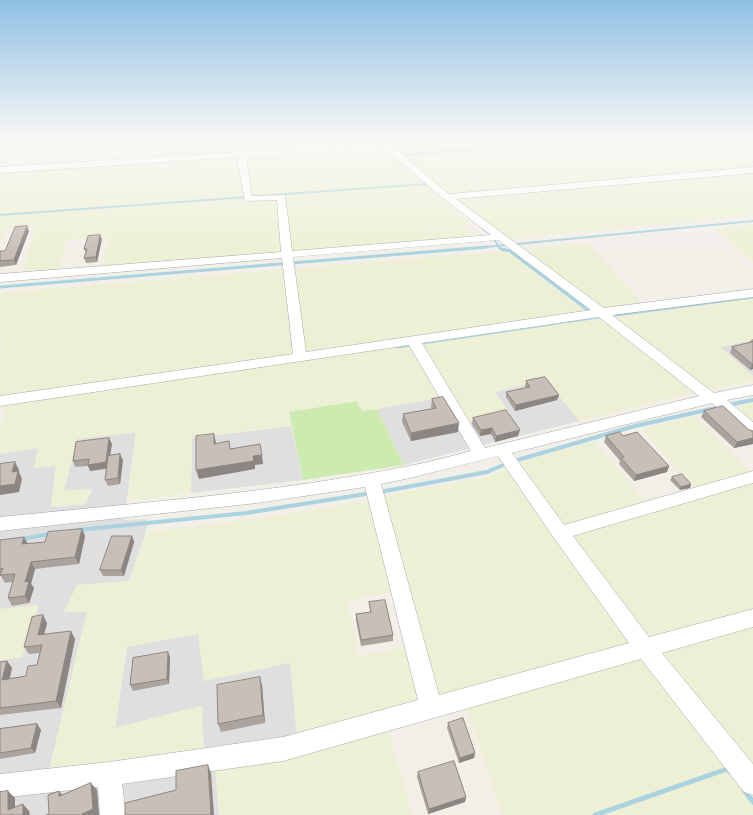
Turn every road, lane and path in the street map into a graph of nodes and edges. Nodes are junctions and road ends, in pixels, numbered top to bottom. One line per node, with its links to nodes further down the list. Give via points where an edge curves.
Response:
1 (244, 178): 6 (street, via 248,199 282,197)
2 (424, 178): 4 (street)
3 (662, 178): 4 (street)
4 (446, 197): 5 (street)
5 (508, 242): 6 (street); 9 (street)
6 (287, 260): 7 (street); 11 (street)
7 (0, 278)
8 (753, 293): 9 (street)
9 (601, 312): 10 (street); 14 (street)
10 (413, 340): 11 (street); 16 (street)
11 (300, 357): 13 (street)
12 (753, 390): 14 (street)
13 (0, 401)
14 (719, 402): 15 (street); 17 (street)
15 (753, 431)
16 (481, 454): 17 (street); 19 (street, via 410,472)
17 (508, 458): 21 (street)
18 (753, 477): 21 (street)
19 (374, 488): 20 (street, via 287,492); 24 (street)
20 (0, 524)
21 (560, 533): 23 (street)
22 (753, 618): 23 (street)
23 (645, 648): 24 (street); 26 (street)
24 (431, 707): 25 (street, via 283,749)
25 (109, 774): 27 (street); 28 (street)
26 (753, 783)
27 (0, 786)
28 (113, 815)

